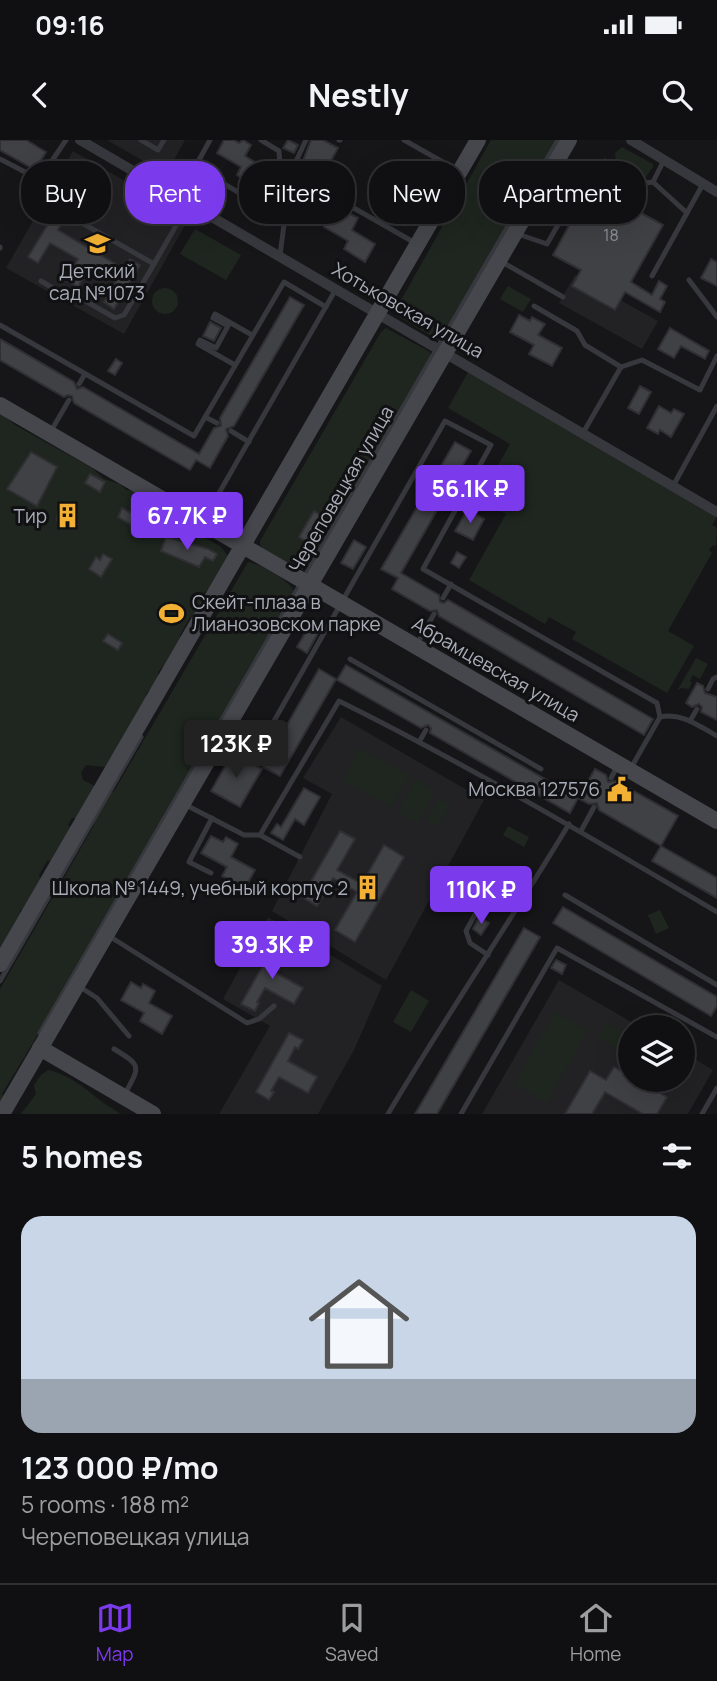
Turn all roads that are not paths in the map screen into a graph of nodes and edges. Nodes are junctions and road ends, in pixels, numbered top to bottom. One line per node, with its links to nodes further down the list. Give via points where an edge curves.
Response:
1 (66, 140): 14 (lane, via 37,176)
2 (80, 140): 20 (street, Хотьковская улица)
3 (141, 140): 4 (lane, via 158,150)
4 (164, 140)
5 (210, 140): 24 (lane, via 199,160 200,170)
6 (261, 140): 16 (lane, via 279,151)
7 (306, 140): 17 (lane)
8 (404, 140): 18 (lane)
9 (478, 140): 19 (main road)
10 (486, 140): 46 (lane)
11 (558, 140): 50 (lane, Череповецкая улица)
12 (569, 140): 34 (main road, Череповецкая улица)
13 (631, 140): 15 (street)
14 (0, 159)
15 (665, 159): 21 (lane); 23 (street)
16 (280, 161)
17 (296, 161)
18 (440, 161)
19 (465, 162)
20 (125, 166)
21 (653, 182): 22 (lane); 27 (lane)
22 (646, 183)
23 (703, 184): 25 (street); 27 (lane)
24 (239, 192)
25 (717, 192)
26 (355, 209): 35 (lane)
27 (687, 213): 39 (lane)
28 (84, 224): 38 (lane)
29 (176, 224): 38 (lane)
30 (224, 224): 36 (street, Хотьковская улица)
31 (284, 224): 36 (lane)
32 (429, 224): 35 (main road)
33 (558, 224): 34 (lane, via 547,244)
34 (515, 233): 37 (main road, Череповецкая улица)
35 (417, 244): 46 (main road)
36 (280, 256): 42 (street, Хотьковская улица)
37 (499, 260): 43 (lane); 50 (main road, Череповецкая улица)
38 (154, 264): 41 (lane, via 124,315 116,318)
39 (652, 276)
40 (689, 280): 47 (lane)
41 (41, 281)
42 (337, 289): 45 (lane); 46 (street, Хотьковская улица)
43 (563, 296)
44 (534, 306): 53 (lane, via 577,331 585,345)
45 (326, 307): 49 (lane, via 284,282); 64 (lane)
46 (380, 314): 50 (street, Хотьковская улица); 68 (main road)
47 (717, 317)
48 (0, 325): 54 (lane)
49 (252, 335): 52 (lane); 52 (lane, via 215,314 213,318 228,326 216,348 200,340 198,344)
50 (442, 350): 62 (street, Хотьковская улица); 69 (main road, Череповецкая улица)
51 (717, 356): 53 (lane, via 700,390 642,360)
52 (235, 365): 59 (lane)
53 (621, 367): 62 (lane)
54 (85, 374): 55 (lane); 59 (lane, via 194,436)
55 (79, 384)
56 (69, 400): 63 (lane)
57 (0, 405): 63 (main road, Абрамцевская улица)
58 (717, 406): 65 (lane)
59 (205, 416): 60 (lane)
60 (217, 423)
61 (231, 432): 64 (lane)
62 (583, 433): 65 (street, Хотьковская улица)
63 (49, 434): 67 (main road, Абрамцевская улица)
64 (249, 442): 67 (lane)
65 (673, 486): 66 (street, Хотьковская улица)
66 (717, 512)
67 (202, 523): 68 (main road, Абрамцевская улица)
68 (245, 548): 69 (main road, Абрамцевская улица); 79 (lane); 103 (main road)
69 (305, 584): 72 (main road, Абрамцевская улица); 89 (main road, Череповецкая улица); 111 (lane, Череповецкая улица)
70 (451, 584): 71 (lane); 72 (lane, via 423,569 491,445 445,421); 80 (lane, via 657,703)
71 (443, 598)
72 (341, 604): 74 (main road, Абрамцевская улица); 85 (lane)
73 (434, 614): 74 (lane)
74 (415, 647): 88 (main road, Абрамцевская улица)
75 (350, 659): 87 (lane)
76 (717, 677): 77 (lane)
77 (708, 689)
78 (696, 709): 81 (lane)
79 (154, 714)
80 (660, 717): 81 (lane); 88 (lane)
81 (690, 721): 84 (lane)
82 (147, 726): 104 (lane)
83 (426, 730): 86 (lane)
84 (717, 736)
85 (262, 742)
86 (419, 742): 93 (lane); 95 (lane, via 339,701)
87 (541, 769)
88 (620, 771): 92 (main road, Абрамцевская улица)
89 (183, 803): 91 (lane); 101 (main road, Череповецкая улица)
90 (594, 807): 94 (lane)
91 (212, 818): 95 (lane, via 244,835); 97 (lane, via 189,862)
92 (717, 821)
93 (569, 824): 94 (lane); 102 (lane)
94 (581, 831): 100 (lane)
95 (260, 835): 96 (lane)
96 (300, 857)
97 (211, 873)
98 (453, 895): 102 (lane, via 478,909 466,931 470,943)
99 (565, 895): 106 (lane)
100 (717, 912)
101 (106, 934): 105 (main road, Череповецкая улица); 107 (lane, via 247,1023)
102 (488, 955): 119 (lane)
103 (0, 964)
104 (0, 981)
105 (76, 985): 109 (lane, via 97,998); 111 (main road, Череповецкая улица)
106 (717, 985)
107 (274, 1006)
108 (717, 1028): 110 (lane)
109 (129, 1036)
110 (715, 1036): 120 (lane, via 557,948)
111 (37, 1046): 115 (main road); 118 (main road, Череповецкая улица)
112 (114, 1049): 115 (lane, via 137,1066)
113 (11, 1083): 116 (lane)
114 (717, 1088): 121 (lane)
115 (123, 1097): 117 (main road)
116 (0, 1103)
117 (143, 1112)
118 (2, 1114)
119 (388, 1114)
120 (461, 1114)
121 (702, 1114)

